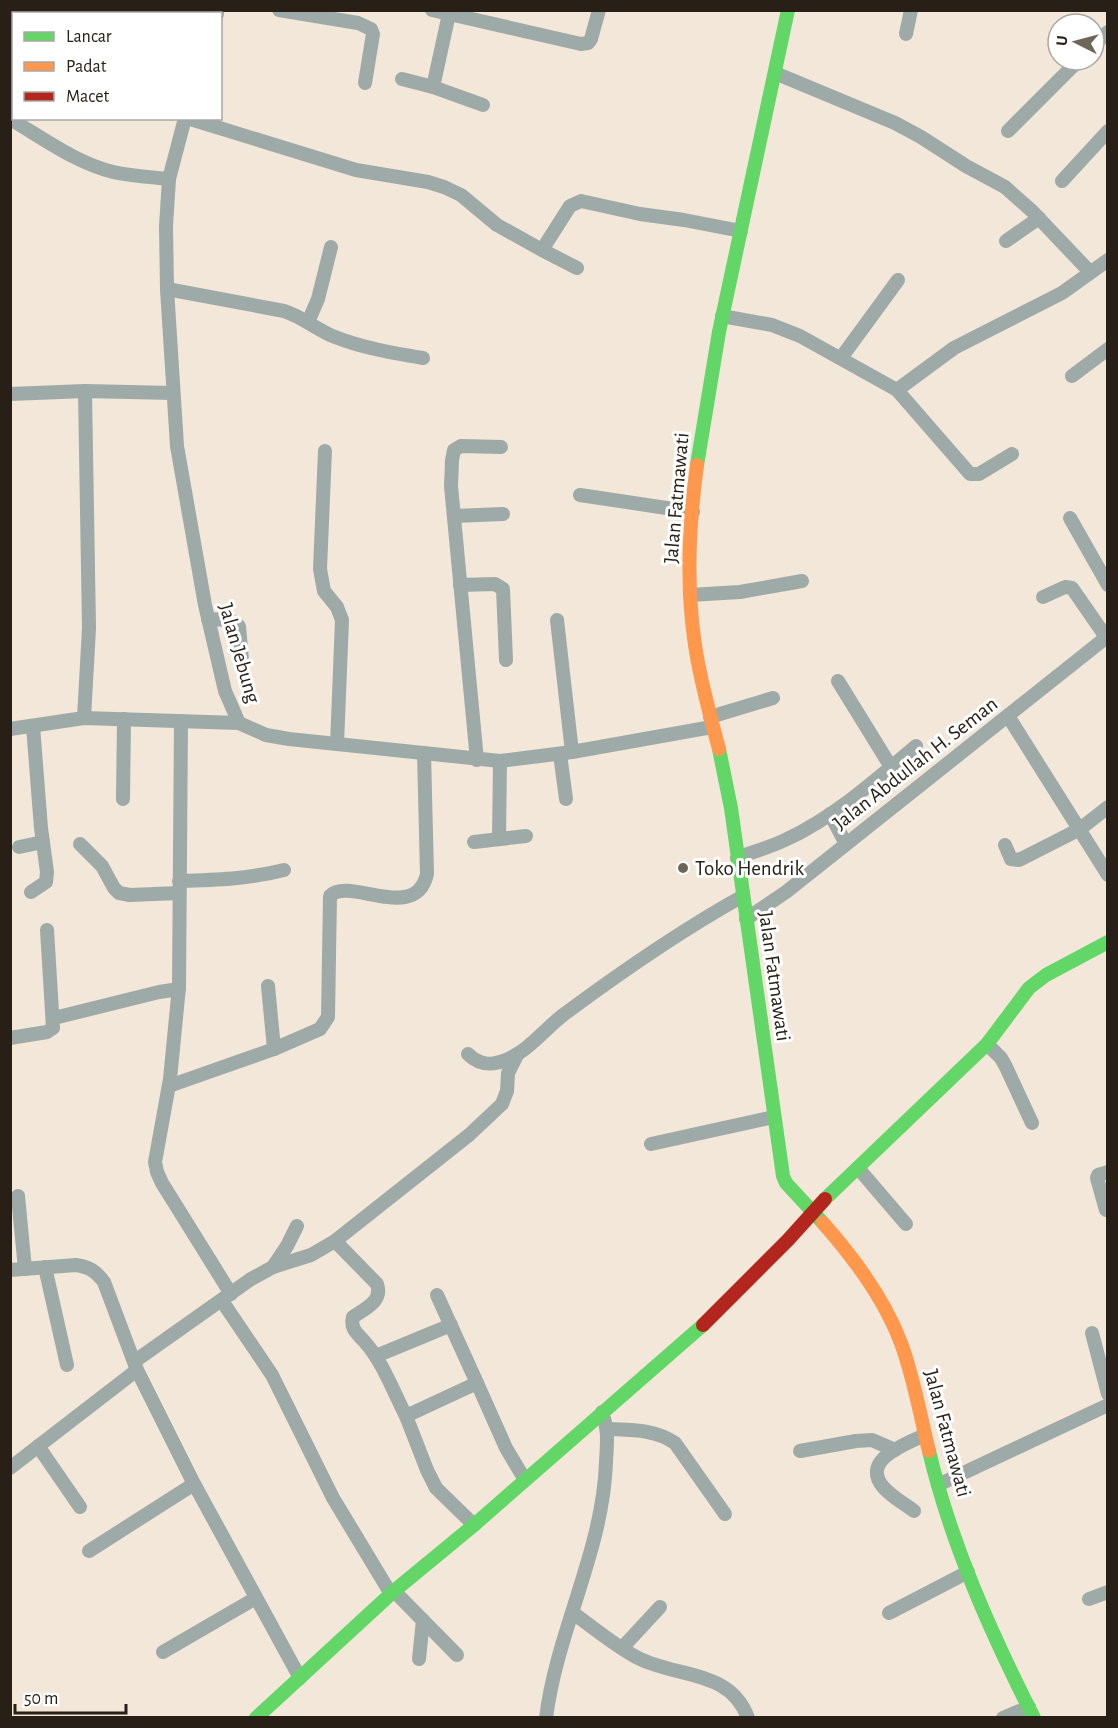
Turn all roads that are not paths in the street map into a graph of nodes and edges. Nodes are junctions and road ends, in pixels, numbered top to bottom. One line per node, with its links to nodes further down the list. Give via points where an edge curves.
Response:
1 (279, 10): 11 (street, via 358,23 371,29)
2 (432, 10): 6 (street)
3 (599, 10): 6 (street, via 591,39 580,44)
4 (788, 10): 9 (street, Jalan Fatmawati)
5 (911, 10): 7 (street)
6 (449, 14): 12 (street)
7 (906, 34)
8 (1067, 72): 17 (street)
9 (775, 73): 21 (street, via 921,137 1005,187); 22 (street, Jalan Fatmawati)
10 (402, 79): 12 (street)
11 (365, 84)
12 (433, 87): 13 (street)
13 (483, 105)
14 (10, 119): 19 (street, via 77,159 113,172)
15 (185, 120): 19 (street, Jalan Jebung)
16 (193, 120): 25 (street, via 356,170 444,187 461,195 496,225)
17 (1008, 131)
18 (1107, 131): 20 (street)
19 (169, 179): 30 (street, Jalan Jebung)
20 (1062, 181)
21 (1039, 218): 23 (street); 28 (street)
22 (741, 231): 25 (street, via 581,201 570,206); 31 (street, Jalan Fatmawati)
23 (1006, 241)
24 (331, 248): 32 (street)
25 (542, 250): 27 (street)
26 (1107, 260): 28 (street)
27 (577, 268)
28 (1090, 272): 37 (street, via 1062,293 954,348)
29 (898, 280): 35 (street)
30 (167, 289): 32 (street, via 284,311); 40 (street, Jalan Jebung)
31 (722, 316): 35 (street, via 772,325); 45 (street, Jalan Fatmawati)
32 (308, 322): 34 (street, via 335,337 370,348)
33 (1107, 349): 36 (street)
34 (423, 358)
35 (841, 358): 37 (street)
36 (1072, 376)
37 (897, 390): 43 (street, via 972,475)
38 (85, 391): 39 (street); 40 (street); 62 (street, via 89,628)
39 (10, 393)
40 (173, 393): 54 (street, Jalan Jebung, via 177,446)
41 (501, 447): 47 (street, via 461,446 454,450)
42 (325, 451): 69 (street, via 320,569 324,591 342,620)
43 (1012, 454)
44 (580, 495): 45 (street)
45 (693, 512): 52 (street, Jalan Fatmawati)
46 (503, 514): 47 (street)
47 (454, 516): 50 (street)
48 (1070, 518): 51 (street)
49 (802, 581): 52 (street, via 740,592)
50 (460, 585): 58 (street, via 495,584 503,590); 73 (street)
51 (1107, 585)
52 (690, 595): 65 (street, Jalan Fatmawati, via 693,637)
53 (1043, 597): 56 (street, via 1065,587 1072,588)
54 (208, 619): 57 (street, via 230,620 239,626); 66 (street, Jalan Jebung, via 225,691)
55 (557, 620): 72 (street)
56 (1107, 636): 61 (street, Jalan Abdullah H. Seman)
57 (242, 660)
58 (506, 660)
59 (838, 681): 75 (street)
60 (773, 698): 65 (street, Jalan Jebung)
61 (1008, 716): 80 (street); 86 (street, Jalan Abdullah H. Seman)
62 (84, 718): 63 (street); 67 (street)
63 (124, 719): 64 (street); 76 (street)
64 (181, 721): 66 (street); 92 (street)
65 (711, 722): 72 (street, Jalan Jebung); 89 (street, Jalan Fatmawati, via 723,768)
66 (239, 723): 69 (street, Jalan Jebung, via 266,735)
67 (33, 726): 68 (street); 83 (street)
68 (10, 729)
69 (337, 744): 71 (street, Jalan Jebung)
70 (916, 746): 75 (street)
71 (424, 753): 73 (street, Jalan Jebung); 103 (street, via 427,874 423,886 407,896 394,897 332,893 328,1017 320,1029)
72 (566, 753): 74 (street, Jalan Jebung); 77 (street)
73 (477, 760): 74 (street, Jalan Jebung)
74 (500, 761): 82 (street)
75 (891, 767): 79 (street)
76 (123, 799)
77 (566, 799)
78 (1107, 807): 80 (street)
79 (830, 814): 86 (street); 89 (street, via 784,841)
80 (1080, 829): 87 (street, via 1019,860 1011,859); 91 (street)
81 (526, 836): 82 (street)
82 (499, 839): 84 (street)
83 (43, 842): 88 (street); 93 (street, via 47,878)
84 (474, 842)
85 (80, 844): 92 (street, via 102,866 119,893 130,895)
86 (846, 844): 95 (street, Jalan Abdullah H. Seman)
87 (1005, 846)
88 (19, 847)
89 (737, 858): 94 (street, Jalan Fatmawati)
90 (284, 870): 92 (street)
91 (1107, 875)
92 (179, 886): 99 (street)
93 (31, 892)
94 (743, 896): 95 (street, Jalan Fatmawati); 105 (street, via 702,918 628,968)
95 (746, 919): 107 (street, Jalan Fatmawati)
96 (47, 930): 100 (street)
97 (1107, 942): 102 (street, via 1037,981)
98 (268, 986): 103 (street)
99 (179, 989): 100 (street); 106 (street)
100 (54, 1018): 101 (street, via 51,1031)
101 (10, 1038)
102 (987, 1044): 108 (street, via 1006,1067); 110 (street)
103 (274, 1049): 106 (street)
104 (468, 1054): 105 (street, via 486,1064)
105 (517, 1055): 117 (street, via 508,1073 502,1104 469,1135)
106 (169, 1086): 123 (street, via 156,1150 157,1172)
107 (774, 1117): 109 (street); 114 (street, Jalan Fatmawati, via 783,1176)
108 (1032, 1122)
109 (651, 1144)
110 (858, 1168): 114 (street); 115 (street)
111 (1107, 1172): 113 (street, via 1097,1178)
112 (18, 1196): 120 (street)
113 (1106, 1210)
114 (812, 1211): 132 (street, via 706,1321); 135 (street, Jalan Fatmawati, via 858,1266 894,1325 907,1360)
115 (906, 1224)
116 (297, 1226): 118 (street)
117 (335, 1241): 118 (street, via 311,1255); 126 (street, via 378,1288 377,1300 352,1321 353,1330)
118 (273, 1267): 123 (street)
119 (45, 1268): 120 (street); 127 (street); 128 (street, via 76,1264 97,1272)
120 (25, 1269): 121 (street)
121 (10, 1270)
122 (437, 1295): 124 (street)
123 (226, 1297): 128 (street); 149 (street, via 272,1375 333,1498)
124 (451, 1325): 126 (street); 129 (street)
125 (1092, 1333): 130 (street)
126 (376, 1356): 133 (street)
127 (67, 1365)
128 (136, 1365): 136 (street); 141 (street)
129 (477, 1383): 133 (street); 140 (street)
130 (1107, 1395)
131 (1107, 1405): 142 (street)
132 (602, 1412): 134 (street); 140 (street)
133 (406, 1416): 146 (street, via 436,1488)
134 (608, 1429): 145 (street, via 664,1435 675,1443); 154 (street, via 605,1487)
135 (925, 1435): 137 (street); 142 (street, Jalan Fatmawati)
136 (38, 1446): 139 (street); 143 (street)
137 (896, 1450): 138 (street, via 872,1440); 144 (street, via 879,1462 878,1480)
138 (800, 1451)
139 (10, 1468)
140 (525, 1480): 146 (street)
141 (194, 1484): 147 (street); 151 (street)
142 (938, 1485): 148 (street, Jalan Fatmawati)
143 (80, 1507)
144 (914, 1511)
145 (725, 1514)
146 (474, 1525): 149 (street)
147 (89, 1551)
148 (968, 1572): 155 (street); 162 (street, Jalan Fatmawati)
149 (392, 1592): 156 (street); 161 (street)
150 (1107, 1592): 152 (street)
151 (256, 1598): 158 (street); 161 (street)
152 (1089, 1599)
153 (660, 1607): 157 (street)
154 (573, 1613): 157 (street); 164 (street, via 551,1683)
155 (889, 1613)
156 (423, 1620): 159 (street); 160 (street)
157 (622, 1648): 165 (street, via 654,1665 719,1683 739,1700)
158 (163, 1652)
159 (457, 1655)
160 (418, 1659)
161 (300, 1678): 163 (street)
162 (1031, 1712): 166 (street)
163 (256, 1718)
164 (546, 1718)
165 (748, 1718)
166 (1003, 1718)

